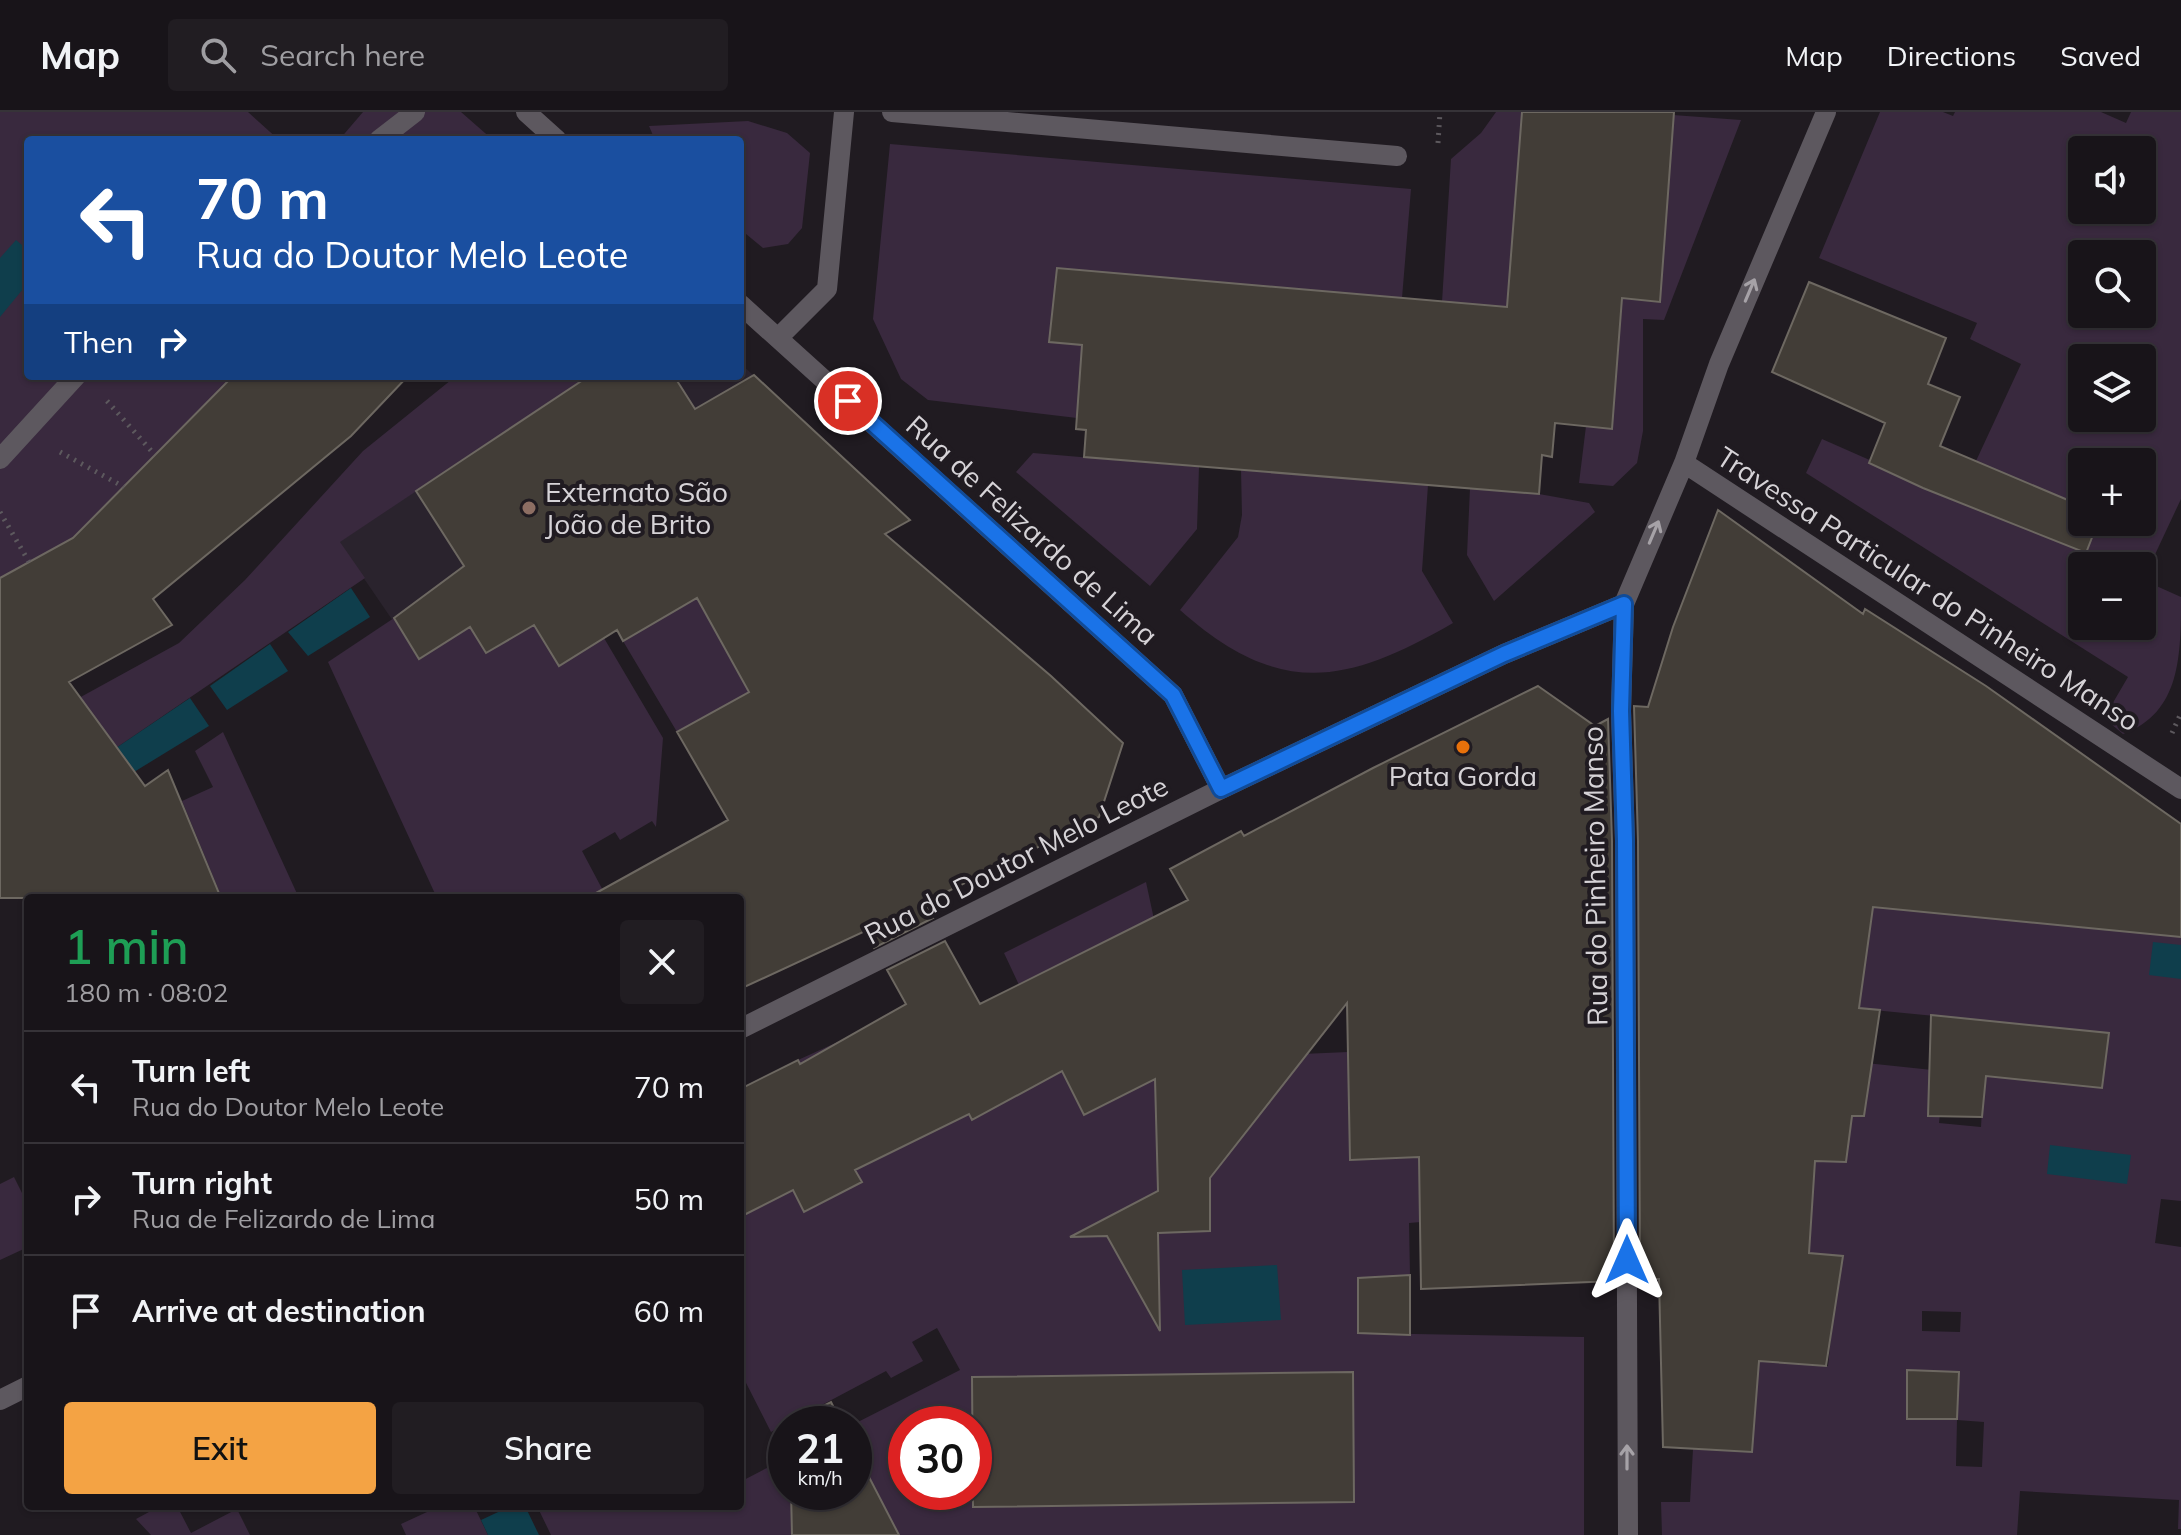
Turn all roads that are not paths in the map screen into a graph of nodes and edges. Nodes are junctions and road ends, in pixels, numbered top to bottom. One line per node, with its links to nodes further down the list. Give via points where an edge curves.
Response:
1 (415, 112): 6 (street)
2 (526, 112): 7 (street)
3 (844, 112): 10 (street, via 827,289)
4 (892, 112): 8 (street)
5 (1826, 112): 13 (street, Rua do Pinheiro Manso, one-way to 5, via 1719,364)
6 (384, 136)
7 (553, 136)
8 (1397, 156)
9 (744, 308): 10 (street, Rua de Felizardo de Lima)
10 (778, 338): 15 (street, Rua de Felizardo de Lima, via 1173,695)
11 (72, 380): 12 (street)
12 (0, 459)
13 (1684, 463): 14 (street, Rua do Pinheiro Manso, one-way to 13); 16 (street, Travessa Particular do Pinheiro Manso)
14 (1624, 604): 15 (street, Rua do Doutor Melo Leote, via 1504,654); 20 (street, Rua do Pinheiro Manso, one-way to 14)
15 (1221, 789): 17 (street, Rua do Doutor Melo Leote)
16 (2181, 789)
17 (744, 1027)
18 (24, 1388): 19 (street)
19 (0, 1400)
20 (1628, 1535)

